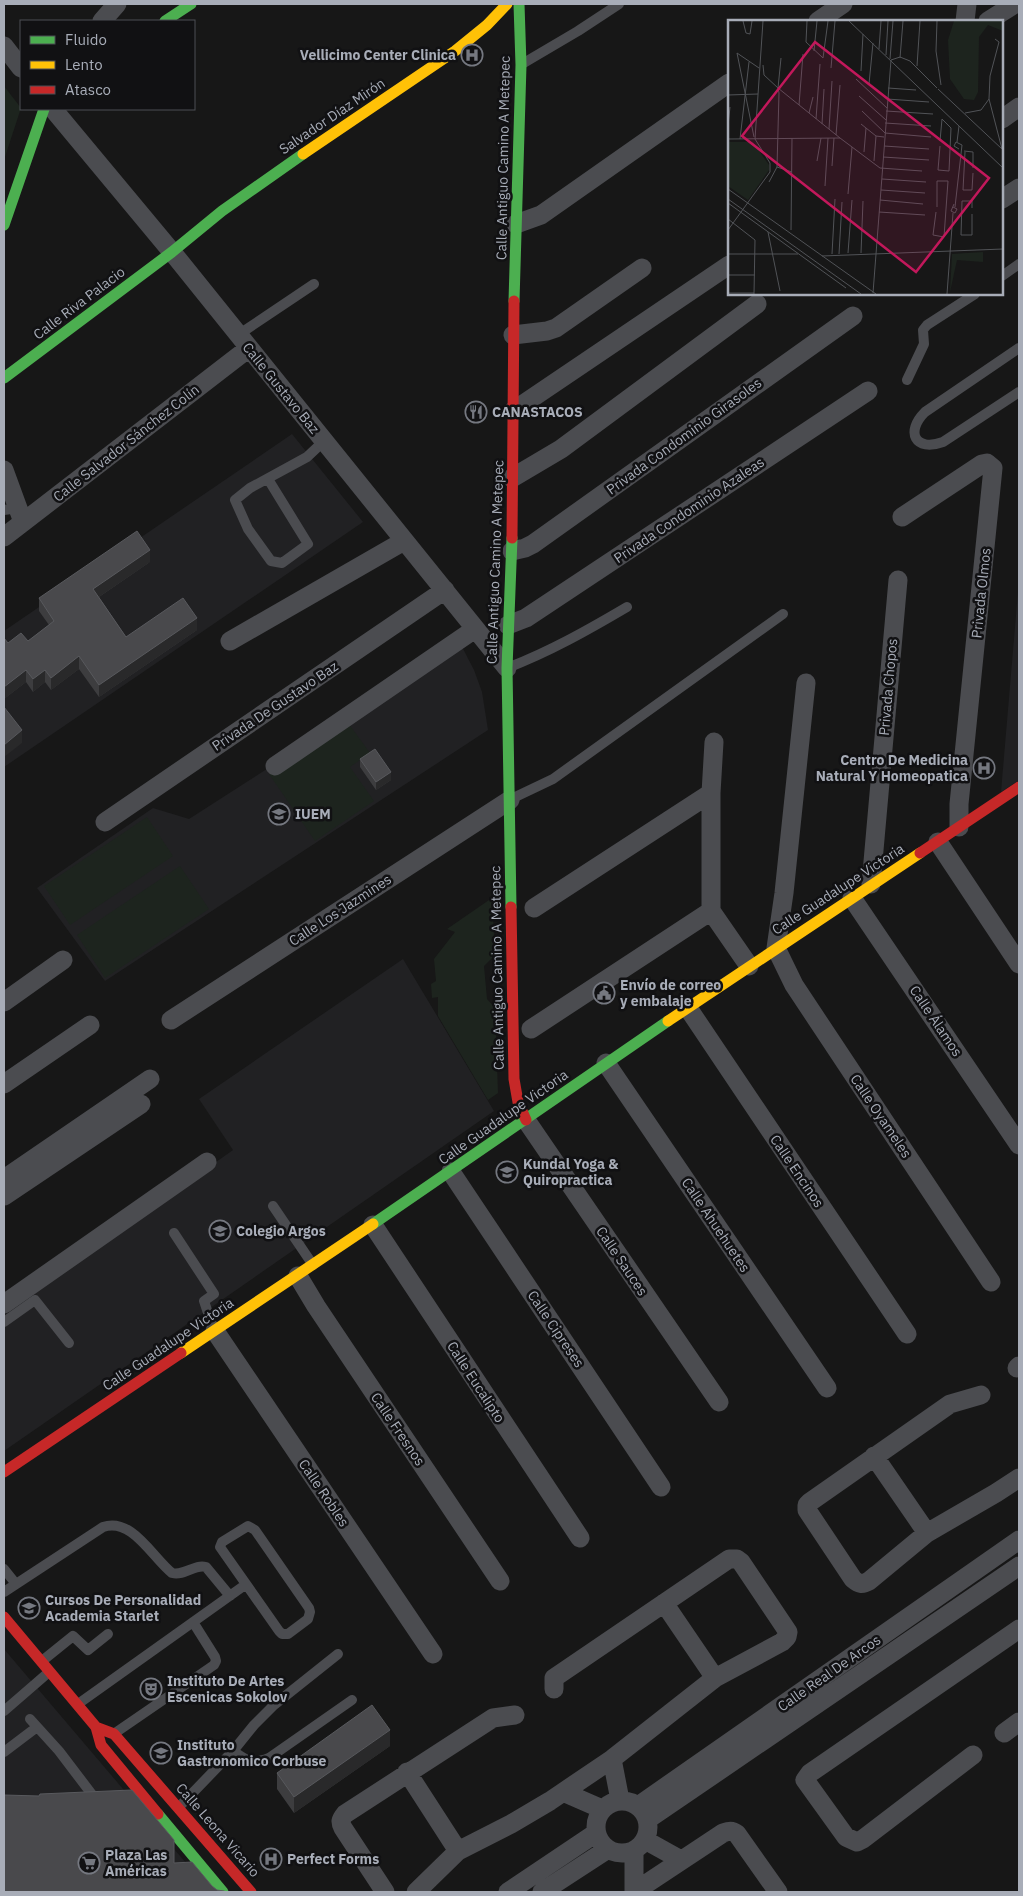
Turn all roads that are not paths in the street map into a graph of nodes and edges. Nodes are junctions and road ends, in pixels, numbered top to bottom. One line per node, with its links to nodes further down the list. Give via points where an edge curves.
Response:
1 (117, 4): 9 (street)
2 (191, 4): 10 (street)
3 (507, 4): 26 (street, Salvador Díaz Mirón, via 455,51 276,172)
4 (519, 4): 15 (street, Calle Antiguo Camino A Metepec)
5 (619, 4): 15 (lane)
6 (843, 4): 11 (street)
7 (967, 4): 12 (street)
8 (1015, 4): 13 (street)
9 (103, 20)
10 (167, 20)
11 (819, 20)
12 (965, 20)
13 (990, 20)
14 (4, 46): 16 (street)
15 (521, 65): 25 (street, Calle Antiguo Camino A Metepec)
16 (20, 67)
17 (728, 84): 25 (street, via 541,215)
18 (1019, 107): 21 (street)
19 (44, 110): 24 (street)
20 (54, 110): 26 (street, Calle Gustavo Baz)
21 (1003, 117)
22 (1019, 188): 23 (street)
23 (1003, 198)
24 (4, 224)
25 (516, 224): 35 (street, Calle Antiguo Camino A Metepec)
26 (172, 252): 36 (street, Calle Gustavo Baz); 38 (street, Calle Riva Palacio)
27 (1019, 264): 30 (lane)
28 (728, 266): 42 (street)
29 (642, 268): 35 (street, via 556,328)
30 (1003, 275)
31 (314, 284): 36 (lane)
32 (973, 295): 39 (lane, via 923,330 924,344)
33 (757, 304): 45 (street, via 561,449)
34 (853, 316): 51 (street, Privada Condominio Girasoles, via 533,544)
35 (513, 334): 42 (street, Calle Antiguo Camino A Metepec)
36 (243, 341): 43 (street, Calle Gustavo Baz); 47 (street, Calle Salvador Sánchez Colín)
37 (1019, 348): 41 (lane, via 925,412 917,420 914,434 925,446 933,446)
38 (4, 378)
39 (907, 380)
40 (868, 391): 56 (street, Privada Condominio Azaleas, via 526,618)
41 (1019, 392)
42 (513, 411): 45 (street, Calle Antiguo Camino A Metepec)
43 (324, 441): 46 (lane, via 307,457); 50 (street, Calle Gustavo Baz)
44 (4, 470): 47 (street)
45 (512, 478): 51 (street, Calle Antiguo Camino A Metepec)
46 (268, 479): 46 (lane, via 235,500 248,529 272,561 282,563 308,544)
47 (15, 513): 49 (street, Calle Salvador Sánchez Colín)
48 (902, 516): 67 (street, Privada Olmos, via 982,464 987,463 993,468)
49 (4, 537)
50 (404, 540): 53 (street, Calle Gustavo Baz); 58 (street)
51 (512, 550): 56 (street, Calle Antiguo Camino A Metepec)
52 (898, 580): 69 (street, Privada Chopos)
53 (445, 590): 57 (street, Calle Gustavo Baz); 66 (street, Privada De Gustavo Baz)
54 (627, 607): 59 (lane, via 584,632)
55 (783, 614): 65 (lane, via 553,779)
56 (508, 625): 59 (street, Calle Antiguo Camino A Metepec)
57 (475, 629): 59 (street, Calle Gustavo Baz); 62 (street)
58 (230, 641)
59 (506, 668): 65 (street, Calle Antiguo Camino A Metepec)
60 (806, 683): 73 (street)
61 (714, 742): 64 (street)
62 (275, 766)
63 (1019, 787): 67 (street, Calle Guadalupe Victoria)
64 (711, 793): 71 (street); 72 (street)
65 (510, 800): 79 (street, Calle Los Jazmines); 86 (street, Calle Antiguo Camino A Metepec, via 514,1079 518,1102)
66 (105, 822)
67 (959, 828): 68 (street, Calle Guadalupe Victoria)
68 (938, 842): 69 (street, Calle Guadalupe Victoria); 75 (street)
69 (871, 884): 70 (street, Calle Guadalupe Victoria)
70 (852, 898): 73 (street, Calle Guadalupe Victoria); 87 (street, Calle Álamos)
71 (534, 908)
72 (711, 911): 76 (street); 81 (street)
73 (776, 948): 76 (street, Calle Guadalupe Victoria); 96 (street, Calle Oyameles, via 794,985)
74 (64, 960): 77 (street)
75 (1019, 964)
76 (749, 966): 78 (street, Calle Guadalupe Victoria)
77 (4, 1002)
78 (688, 1008): 82 (street, Calle Guadalupe Victoria); 100 (street, Calle Encinos)
79 (171, 1020)
80 (90, 1025): 84 (street)
81 (530, 1030)
82 (606, 1063): 86 (street, Calle Guadalupe Victoria); 102 (street, Calle Ahuehuetes)
83 (150, 1079): 90 (street)
84 (4, 1084)
85 (142, 1104): 91 (street)
86 (526, 1120): 89 (street, Calle Guadalupe Victoria); 104 (street, Calle Sauces)
87 (1019, 1145)
88 (207, 1162): 97 (street)
89 (451, 1172): 93 (street, Calle Guadalupe Victoria); 108 (street, Calle Cipreses)
90 (4, 1179)
91 (4, 1196)
92 (273, 1206): 95 (lane)
93 (373, 1225): 95 (street, Calle Guadalupe Victoria); 110 (street, Calle Eucalipto)
94 (174, 1232): 99 (lane, via 214,1294 204,1301)
95 (306, 1271): 99 (street, Calle Guadalupe Victoria); 114 (street, Calle Fresnos, via 316,1306)
96 (991, 1282)
97 (4, 1304)
98 (4, 1322): 101 (lane, via 35,1300)
99 (214, 1331): 106 (street, Calle Guadalupe Victoria); 125 (street, Calle Robles)
100 (907, 1334)
101 (69, 1343)
102 (827, 1388)
103 (981, 1395): 105 (street, via 950,1404)
104 (718, 1402)
105 (874, 1456): 109 (street); 109 (street, via 810,1502 807,1505 809,1514 853,1579 863,1584)
106 (4, 1472)
107 (1019, 1478): 109 (street)
108 (662, 1487)
109 (926, 1533)
110 (580, 1538)
111 (1019, 1540): 148 (street, Calle Real De Arcos)
112 (1019, 1566): 148 (street, Calle Real De Arcos)
113 (4, 1569): 115 (lane)
114 (500, 1581)
115 (16, 1584): 117 (lane); 118 (lane, via 112,1524 129,1530 172,1573 182,1574 206,1567)
116 (245, 1585): 116 (lane, via 220,1547 222,1542 248,1526 255,1530 309,1608 308,1620 288,1634 282,1634); 118 (lane)
117 (4, 1592)
118 (230, 1596): 121 (lane)
119 (664, 1604): 128 (street); 128 (street, via 729,1560 737,1560 786,1627 787,1637 782,1642); 129 (street, via 554,1678)
120 (4, 1617): 126 (street)
121 (193, 1622): 131 (lane); 137 (lane, via 215,1657 214,1665)
122 (1019, 1629): 141 (street, via 810,1773 805,1780 846,1837 857,1842)
123 (108, 1634): 126 (lane, via 88,1650 73,1636)
124 (338, 1654): 139 (lane, via 274,1705)
125 (433, 1654)
126 (42, 1661): 127 (street)
127 (50, 1671): 131 (street); 132 (lane)
128 (715, 1678): 142 (street)
129 (554, 1689)
130 (352, 1700): 139 (lane, via 269,1758 249,1762)
131 (78, 1704): 135 (street)
132 (4, 1711)
133 (515, 1715): 143 (street, via 492,1718)
134 (1019, 1722): 136 (street)
135 (96, 1727): 137 (street, Calle Leona Vicario); 138 (street)
136 (1004, 1733)
137 (114, 1734): 138 (lane); 146 (street, Calle Leona Vicario)
138 (101, 1745): 154 (street, via 132,1790)
139 (233, 1751): 146 (lane)
140 (4, 1752): 145 (lane, via 34,1723 59,1751 93,1801)
141 (973, 1755)
142 (612, 1759): 144 (street); 148 (street)
143 (407, 1772): 152 (street); 156 (street, via 344,1814 340,1822)
144 (563, 1792): 147 (street); 152 (street)
145 (109, 1801)
146 (179, 1807): 155 (street, Calle Leona Vicario)
147 (602, 1809): 148 (street, via 613,1802); 149 (street)
148 (635, 1809): 150 (street, via 647,1833)
149 (596, 1833): 151 (street); 158 (street)
150 (639, 1845): 151 (street, via 625,1853); 153 (street); 160 (street)
151 (608, 1849): 159 (street)
152 (458, 1851): 157 (street)
153 (681, 1860): 160 (street); 161 (street, via 724,1833 733,1831)
154 (223, 1892)
155 (251, 1892)
156 (385, 1892)
157 (416, 1892)
158 (508, 1892)
159 (542, 1892)
160 (634, 1892)
161 (778, 1892)

